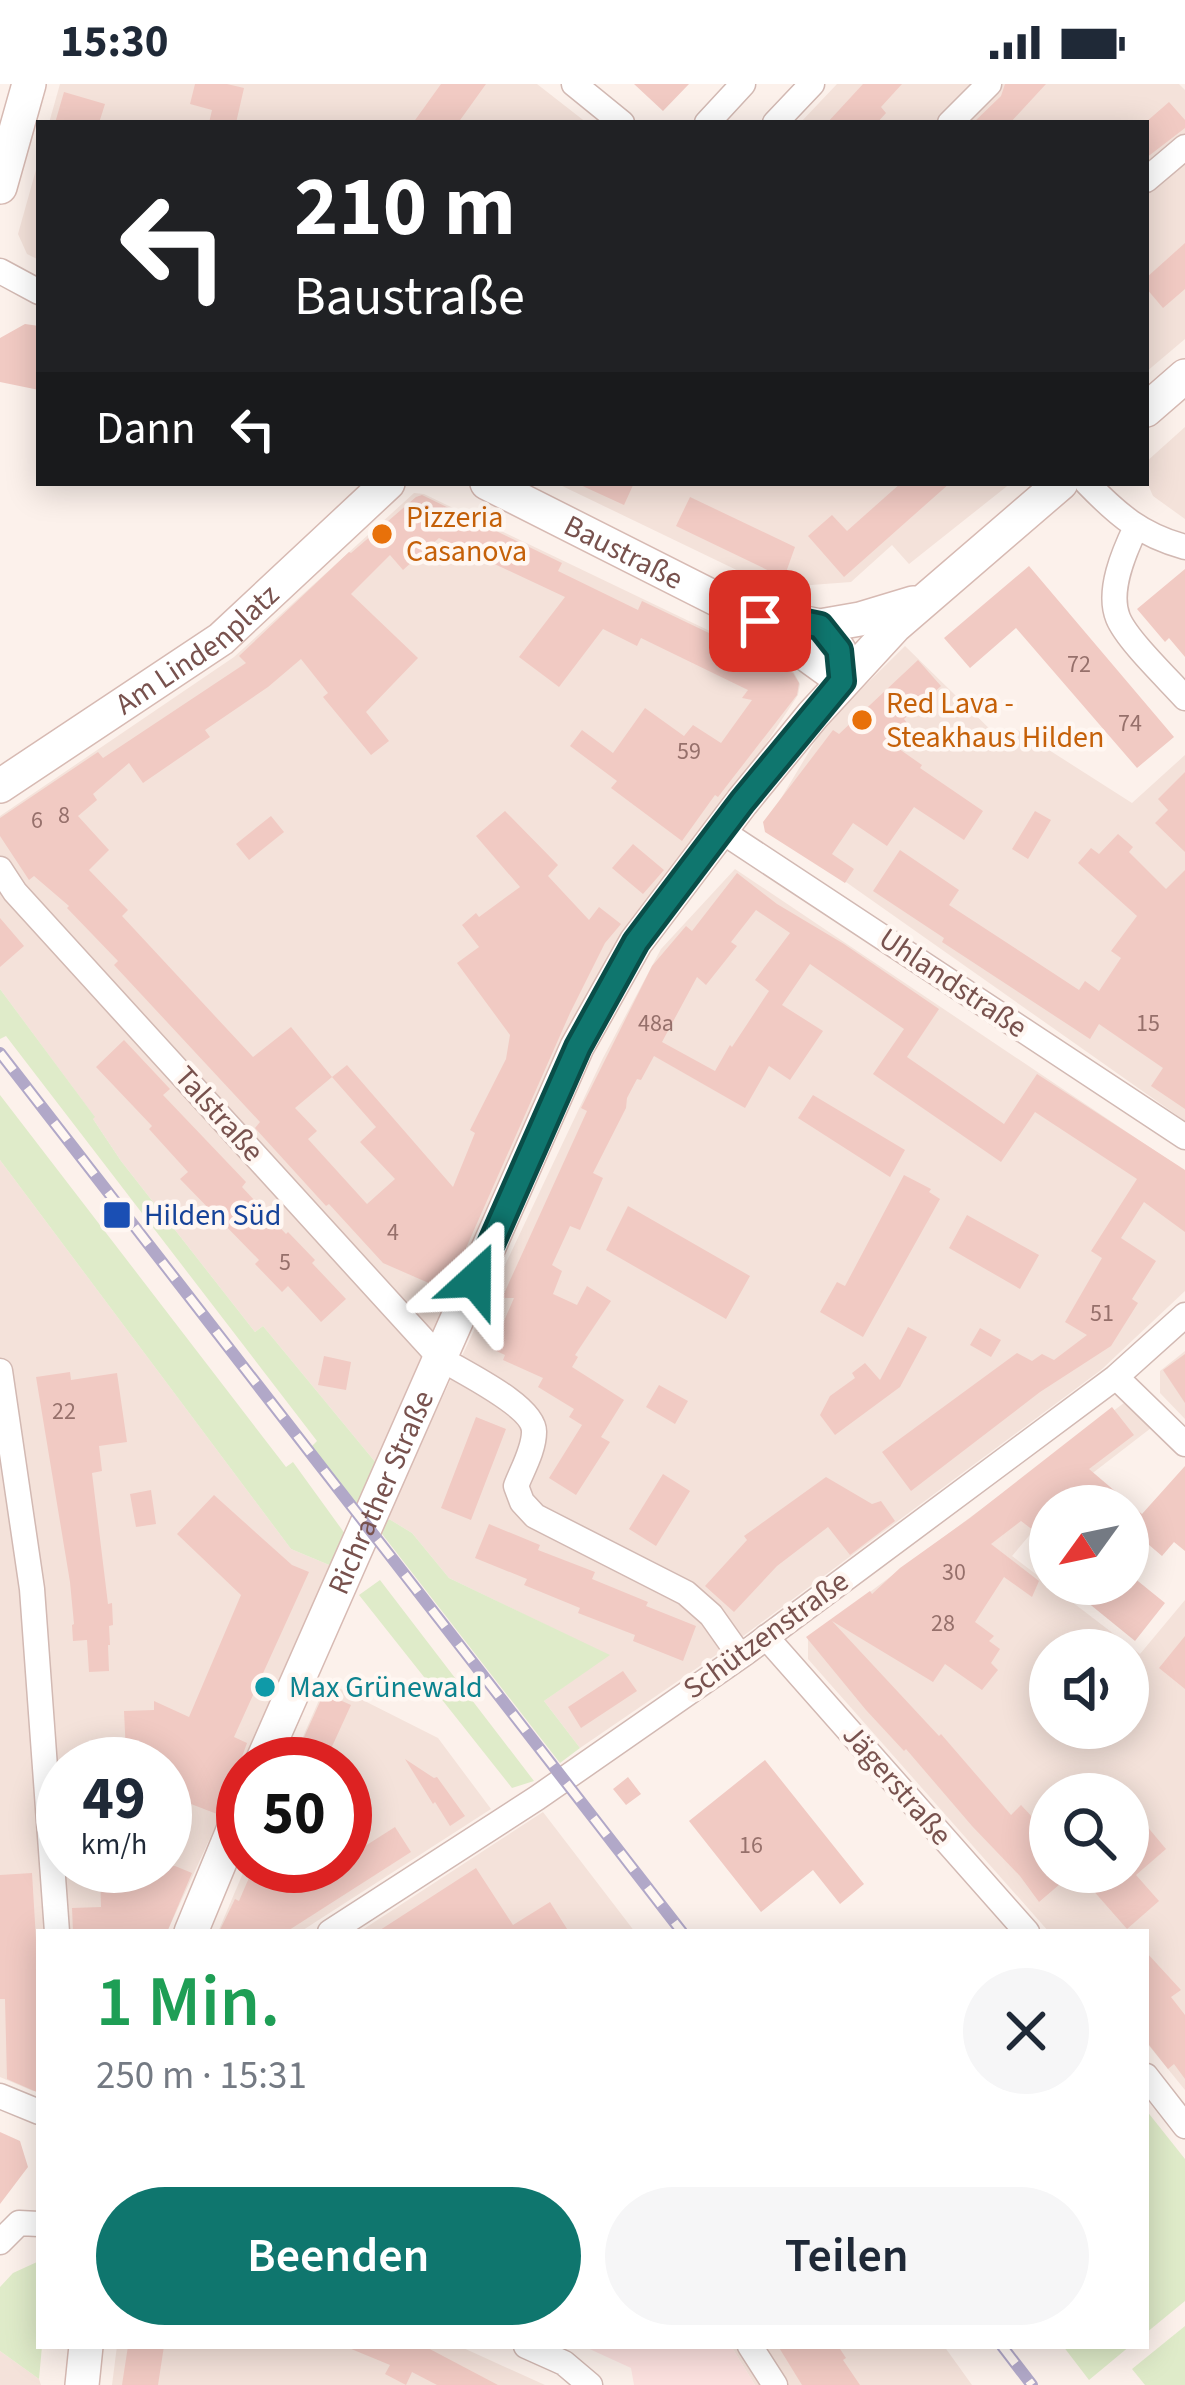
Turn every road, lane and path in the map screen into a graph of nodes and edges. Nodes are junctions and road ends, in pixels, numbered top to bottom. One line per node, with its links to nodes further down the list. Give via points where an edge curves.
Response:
1 (29, 84): 12 (main road)
2 (574, 84): 6 (street)
3 (743, 84): 7 (street)
4 (812, 84): 8 (street)
5 (989, 84): 9 (street)
6 (618, 120)
7 (710, 120)
8 (778, 120)
9 (953, 120)
10 (1185, 147): 11 (street)
11 (1149, 177)
12 (0, 187)
13 (0, 271): 14 (street)
14 (36, 290)
15 (1185, 376): 16 (main road)
16 (1149, 407)
17 (378, 486): 28 (main road, Am Lindenplatz, via 200,655)
18 (492, 486): 24 (main road, Baustraße)
19 (1058, 486): 23 (main road, Richrather Straße)
20 (1090, 486): 21 (street)
21 (1136, 527): 22 (street); 27 (street, via 1114,596 1117,617)
22 (1185, 547)
23 (926, 599): 25 (main road, Baustraße); 26 (main road, Richrather Straße)
24 (760, 621): 25 (main road, Baustraße); 26 (main road, Baustraße)
25 (820, 626): 26 (main road, via 839,650)
26 (842, 681): 29 (main road, Richrather Straße)
27 (1185, 698)
28 (0, 786)
29 (720, 830): 31 (street, Uhlandstraße); 33 (main road, Richrather Straße, via 636,942 578,1047)
30 (0, 869): 33 (street, Talstraße)
31 (1185, 1137)
32 (1185, 1315): 35 (street, Schützenstraße)
33 (440, 1358): 38 (street, Talstraße, via 526,1410 534,1438 516,1486 535,1516 686,1593); 39 (main road, Richrather Straße)
34 (0, 1372): 41 (street, via 32,1588)
35 (1116, 1377): 36 (street); 37 (street, Schützenstraße)
36 (1185, 1444)
37 (766, 1637): 38 (street, Schützenstraße); 44 (street, Jägerstraße)
38 (740, 1656): 43 (street, Schützenstraße)
39 (273, 1737)
40 (216, 1871): 42 (main road)
41 (56, 1929)
42 (192, 1929)
43 (335, 1929)
44 (1024, 1929)
45 (1149, 2081): 48 (street)
46 (0, 2096): 47 (street)
47 (36, 2111)
48 (1185, 2126)
49 (36, 2224): 50 (street, via 19,2223)
50 (0, 2242)
51 (86, 2349): 54 (main road)
52 (533, 2349): 55 (street)
53 (752, 2349): 56 (street)
54 (82, 2385)
55 (590, 2385)
56 (775, 2385)

